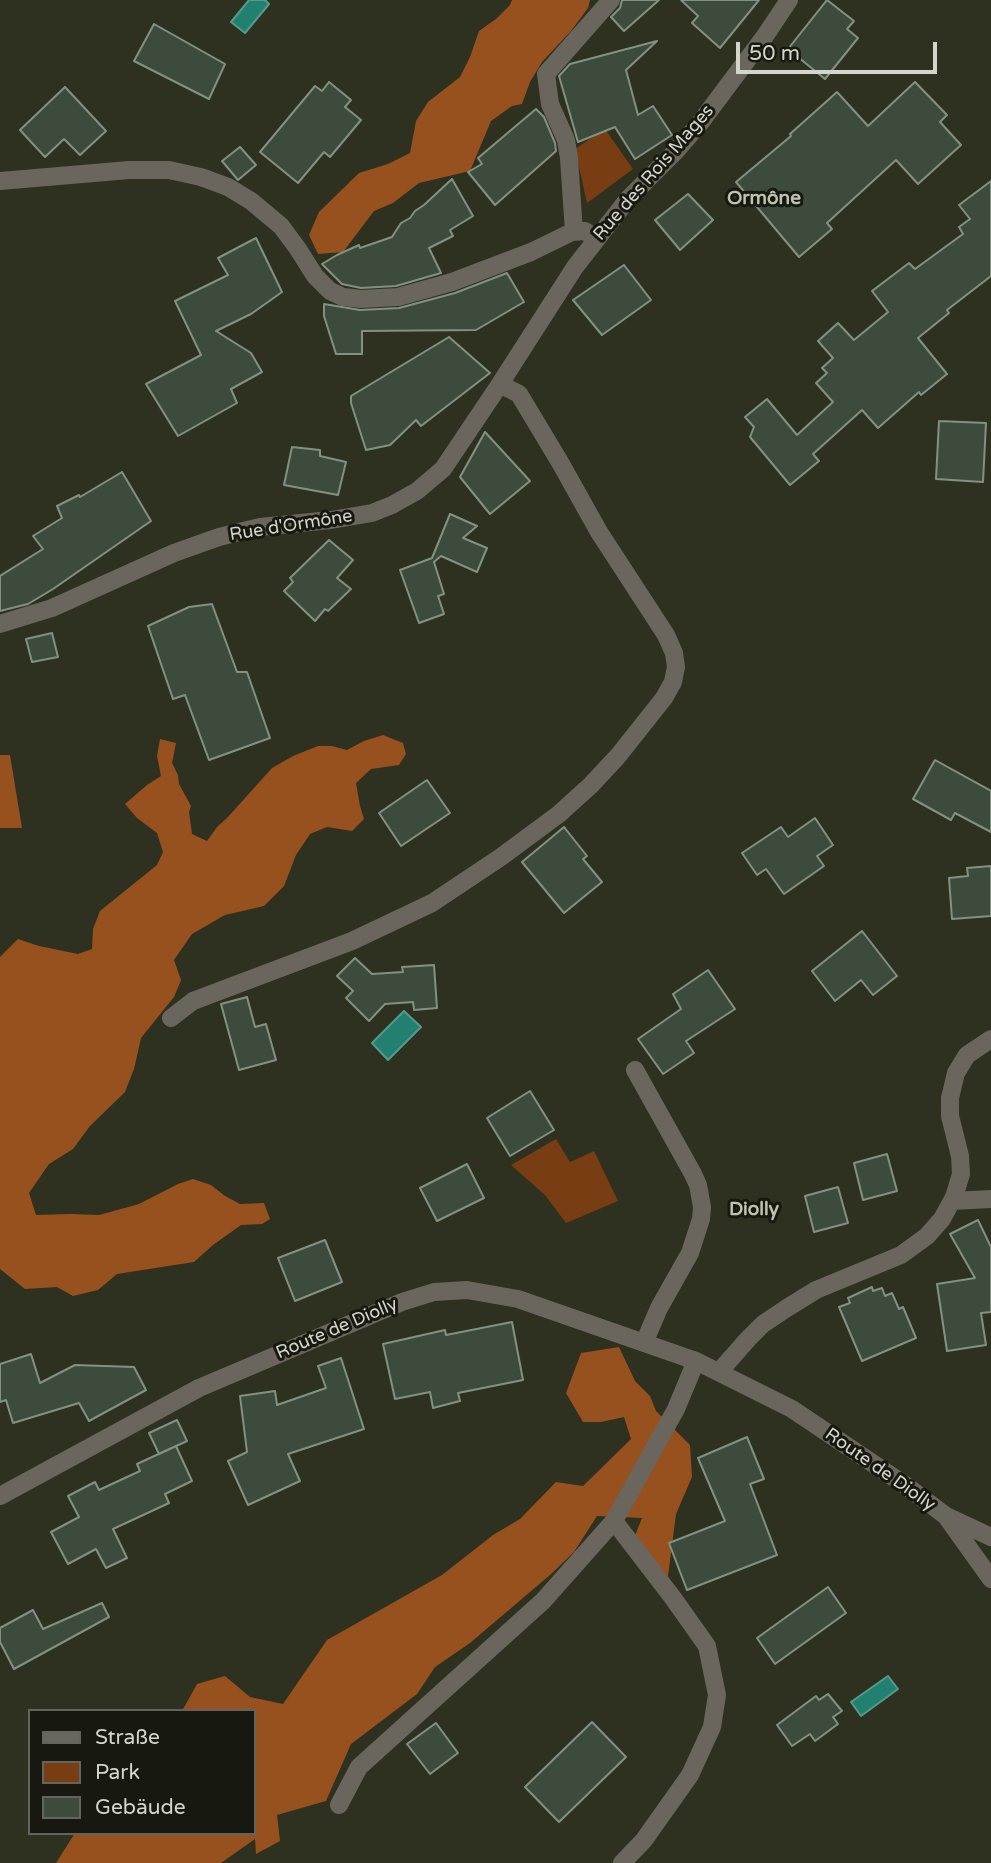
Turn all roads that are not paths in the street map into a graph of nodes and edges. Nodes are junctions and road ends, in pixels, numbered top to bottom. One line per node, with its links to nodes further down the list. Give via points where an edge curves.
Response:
1 (611, 0): 4 (street, via 546,75 550,104 566,140)
2 (789, 0): 5 (street, Rue des Rois Mages, via 700,123)
3 (0, 181): 4 (street, via 130,170 169,170 201,177 251,201 281,226 330,291 361,299 398,297 452,282)
4 (574, 232): 5 (street, via 584,231)
5 (596, 239): 6 (street, Rue des Rois Mages)
6 (522, 349): 7 (street, Rue d'Ormône)
7 (500, 384): 8 (street, Rue d'Ormône, via 443,469 392,505 372,513 278,524 219,537 52,608); 9 (street, via 519,394 599,532 666,635 675,660 673,682 591,785 501,857 432,903 352,941 193,1001)
8 (0, 624)
9 (171, 1018)
10 (991, 1040): 13 (street, via 967,1055 956,1073 950,1116 962,1166)
11 (635, 1070): 14 (street, via 693,1174 702,1207 690,1252)
12 (991, 1199): 13 (street)
13 (952, 1201): 16 (street, via 942,1219 911,1248 816,1290 787,1308 763,1324)
14 (644, 1343): 15 (street, Route de Diolly); 17 (street, Route de Diolly, via 518,1299 467,1290 434,1292 199,1388)
15 (696, 1361): 16 (street, Route de Diolly); 19 (street, via 676,1409)
16 (719, 1372): 18 (street, Route de Diolly, via 792,1409)
17 (0, 1496)
18 (946, 1516): 20 (street, Route de Diolly); 21 (street)
19 (614, 1521): 22 (street, via 543,1601 359,1767); 23 (street, via 706,1646 717,1695 712,1727 690,1775)
20 (991, 1537)
21 (991, 1579)
22 (339, 1805)
23 (625, 1862)

